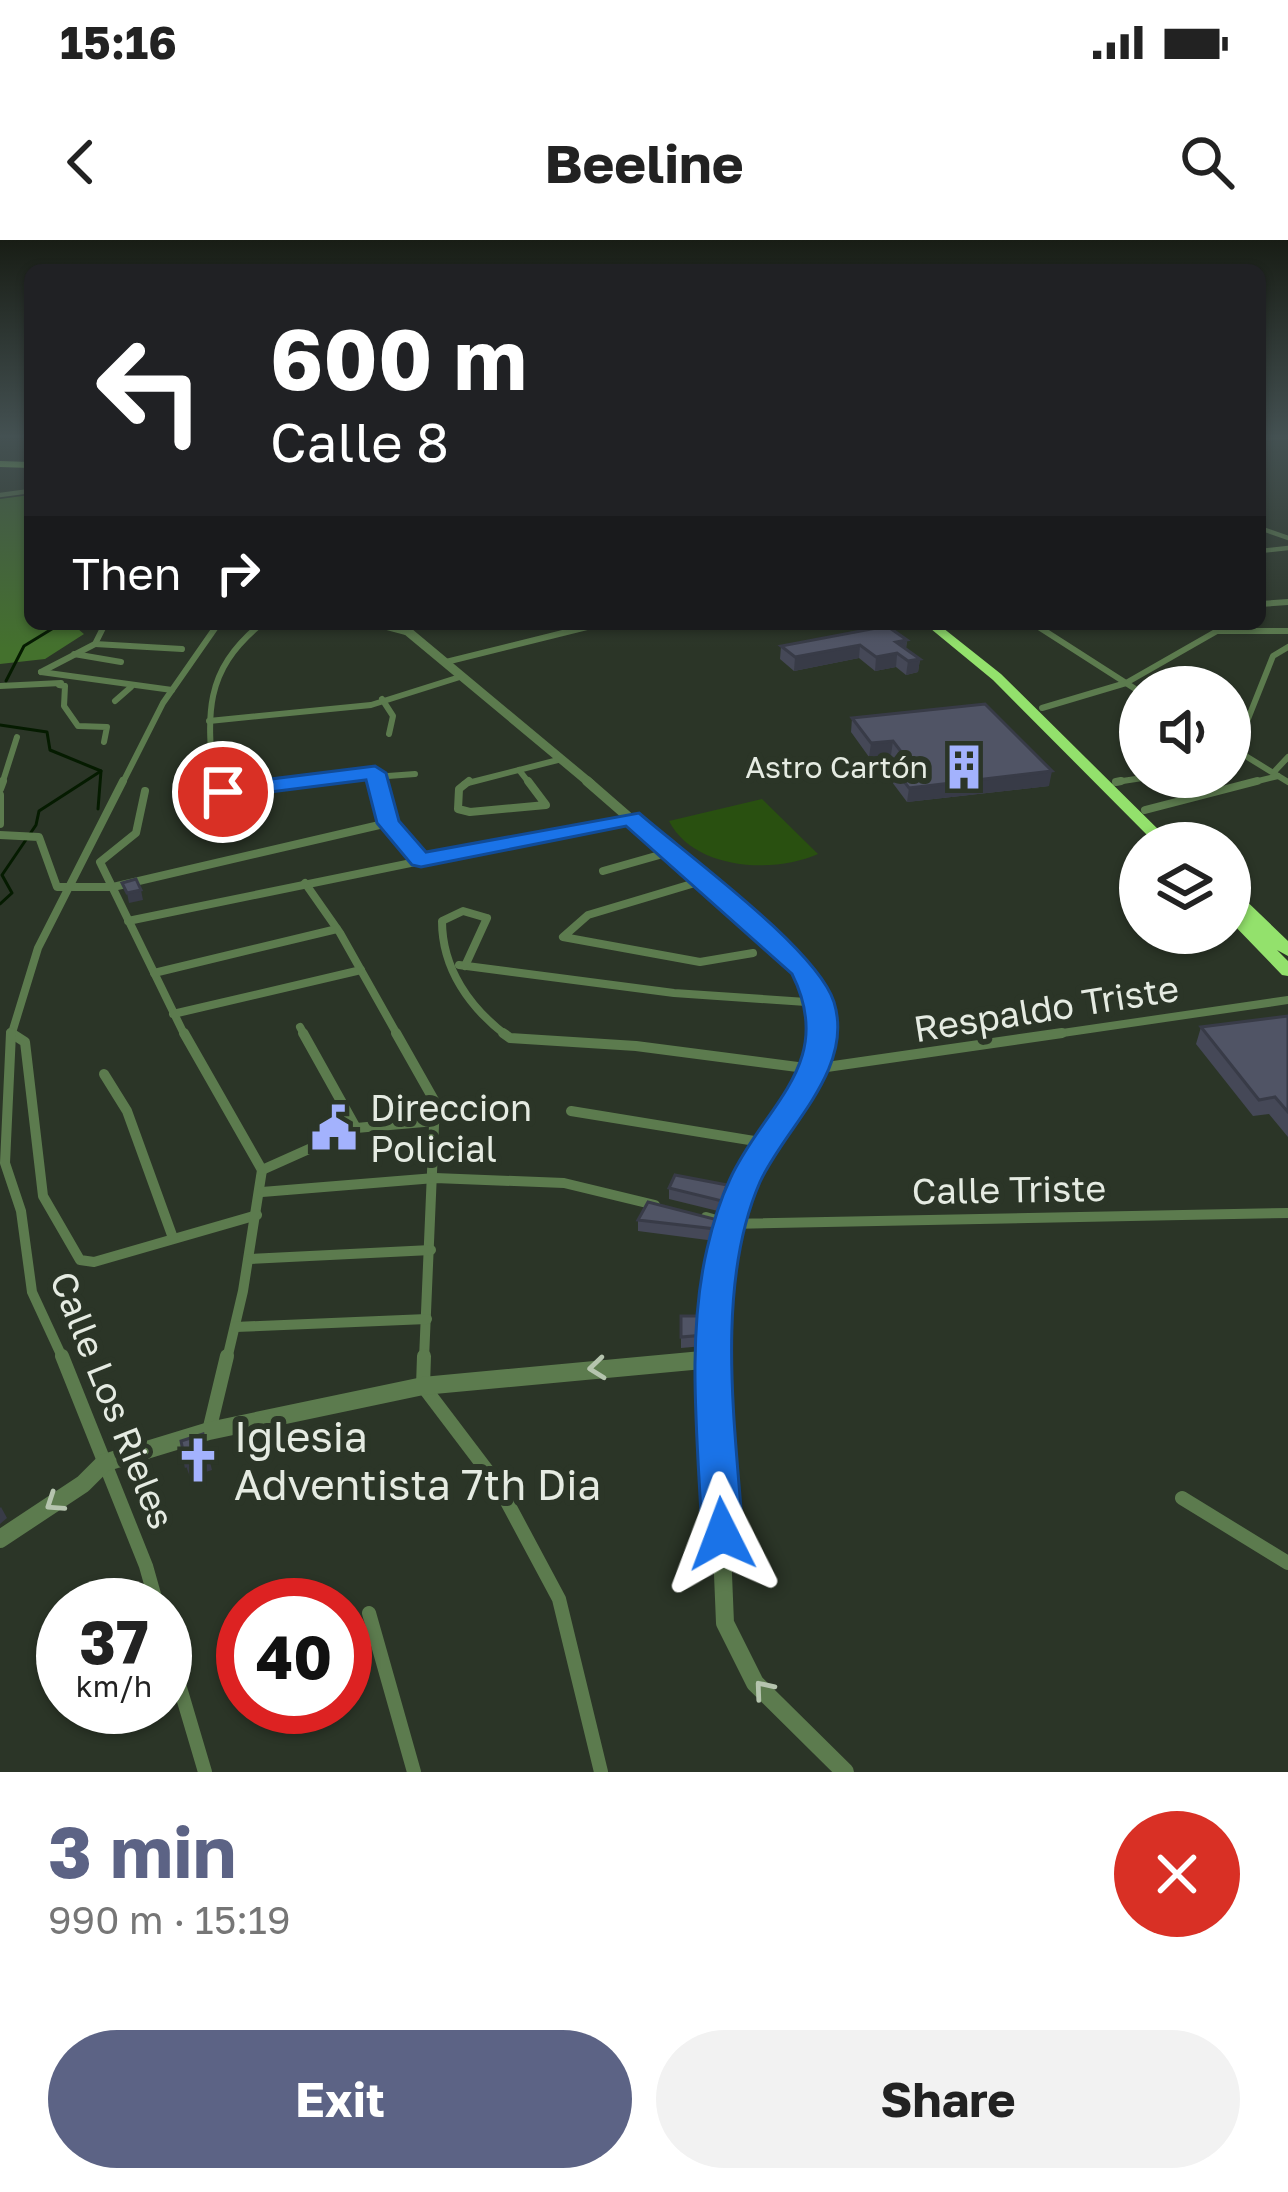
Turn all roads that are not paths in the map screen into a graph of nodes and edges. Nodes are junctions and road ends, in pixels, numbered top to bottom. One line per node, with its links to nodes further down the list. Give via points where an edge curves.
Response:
1 (102, 630): 10 (street)
2 (214, 630): 24 (street, Calle Los Rieles)
3 (254, 630): 29 (street, via 217,672)
4 (405, 630): 15 (street)
5 (575, 630): 15 (street)
6 (939, 630): 49 (highway, via 998,677)
7 (955, 630): 28 (highway)
8 (1043, 630): 19 (street)
9 (1288, 631): 16 (street, via 1217,631)
10 (95, 644): 12 (street); 13 (street)
11 (1288, 647): 27 (street, via 1273,656)
12 (182, 649)
13 (74, 654): 14 (street); 17 (street, via 41,672)
14 (121, 662)
15 (446, 662): 18 (street)
16 (1156, 666)
17 (70, 675): 20 (street); 23 (street)
18 (463, 676): 25 (street); 34 (street)
19 (1119, 679)
20 (59, 685): 22 (street); 32 (street, via 78,726 106,728)
21 (1119, 685): 28 (street)
22 (5, 687)
23 (130, 687): 24 (street); 26 (street)
24 (172, 690): 60 (street, Calle Los Rieles)
25 (382, 700): 29 (street); 30 (street, via 393,716)
26 (115, 701)
27 (1251, 706)
28 (1042, 708): 41 (highway)
29 (209, 721): 44 (street, via 214,784)
30 (389, 734)
31 (16, 737): 36 (street)
32 (104, 742)
33 (1288, 757): 40 (street)
34 (562, 759): 37 (street); 48 (street)
35 (1251, 760): 40 (street)
36 (4, 762): 45 (street)
37 (519, 770): 37 (street, via 466,782 458,809 546,805)
38 (375, 773): 39 (street); 44 (street); 51 (street)
39 (415, 774)
40 (1280, 776): 46 (street)
41 (1116, 782): 42 (street); 46 (highway)
42 (1119, 782)
43 (145, 790): 59 (street, via 136,833 100,862)
44 (223, 792): 47 (street)
45 (0, 794): 52 (street)
46 (1145, 810): 50 (highway)
47 (243, 815)
48 (631, 818): 54 (street); 55 (street)
49 (1143, 822)
50 (1157, 822)
51 (388, 823): 55 (street); 59 (street)
52 (0, 824)
53 (0, 835): 60 (street, via 36,834 57,887)
54 (670, 852): 56 (street); 57 (street)
55 (421, 860): 58 (street)
56 (603, 871)
57 (705, 880): 66 (street, via 588,915 563,937 689,962); 73 (street, via 804,970)
58 (305, 883): 62 (street); 63 (street)
59 (113, 887): 60 (street); 62 (street)
60 (70, 890): 76 (street, Calle Los Rieles, via 38,948)
61 (1251, 915): 65 (highway)
62 (128, 921): 71 (street)
63 (337, 929): 69 (street); 71 (street)
64 (1251, 933): 70 (highway)
65 (1288, 951)
66 (753, 953)
67 (448, 964): 68 (street); 68 (street, via 444,917 483,914 488,922); 77 (street, Respaldo Triste, via 510,1038)
68 (465, 966): 73 (street)
69 (361, 970): 74 (street); 80 (street, via 423,1075)
70 (1288, 971)
71 (154, 973): 74 (street)
72 (1288, 1000): 77 (street, Respaldo Triste)
73 (821, 1004): 77 (street)
74 (173, 1014): 83 (street)
75 (300, 1027): 81 (street)
76 (11, 1033): 91 (street, via 25,1042 44,1196 80,1260); 99 (street, Calle Los Rieles, via 4,1163 21,1211 32,1292)
77 (813, 1069): 82 (street)
78 (104, 1075): 91 (street, via 127,1111)
79 (571, 1111): 82 (street)
80 (435, 1121): 81 (street); 84 (street)
81 (356, 1128): 83 (street)
82 (767, 1143): 90 (street)
83 (262, 1170): 85 (street)
84 (434, 1178): 85 (street); 86 (street, via 564,1183); 92 (street)
85 (262, 1192): 88 (street)
86 (677, 1210)
87 (1288, 1213): 90 (street, Calle Triste)
88 (257, 1215): 91 (street); 93 (street)
89 (699, 1216): 90 (street, Calle Triste)
90 (730, 1224): 96 (street)
91 (173, 1238)
92 (431, 1250): 93 (street); 94 (street)
93 (249, 1259): 95 (street)
94 (427, 1319): 95 (street); 97 (street)
95 (235, 1327): 98 (street)
96 (713, 1358): 97 (street, one-way to 97); 109 (street, one-way to 96, via 755,1683 725,1623)
97 (423, 1386): 98 (street); 108 (street, via 498,1486 559,1599)
98 (209, 1431): 99 (street)
99 (104, 1462): 101 (street, one-way to 101); 103 (street, Calle Los Rieles)
100 (1182, 1498): 102 (street)
101 (0, 1539)
102 (1288, 1563)
103 (149, 1578)
104 (372, 1624): 107 (street)
105 (192, 1728): 106 (street)
106 (205, 1772)
107 (414, 1772)
108 (601, 1772)
109 (845, 1772)

